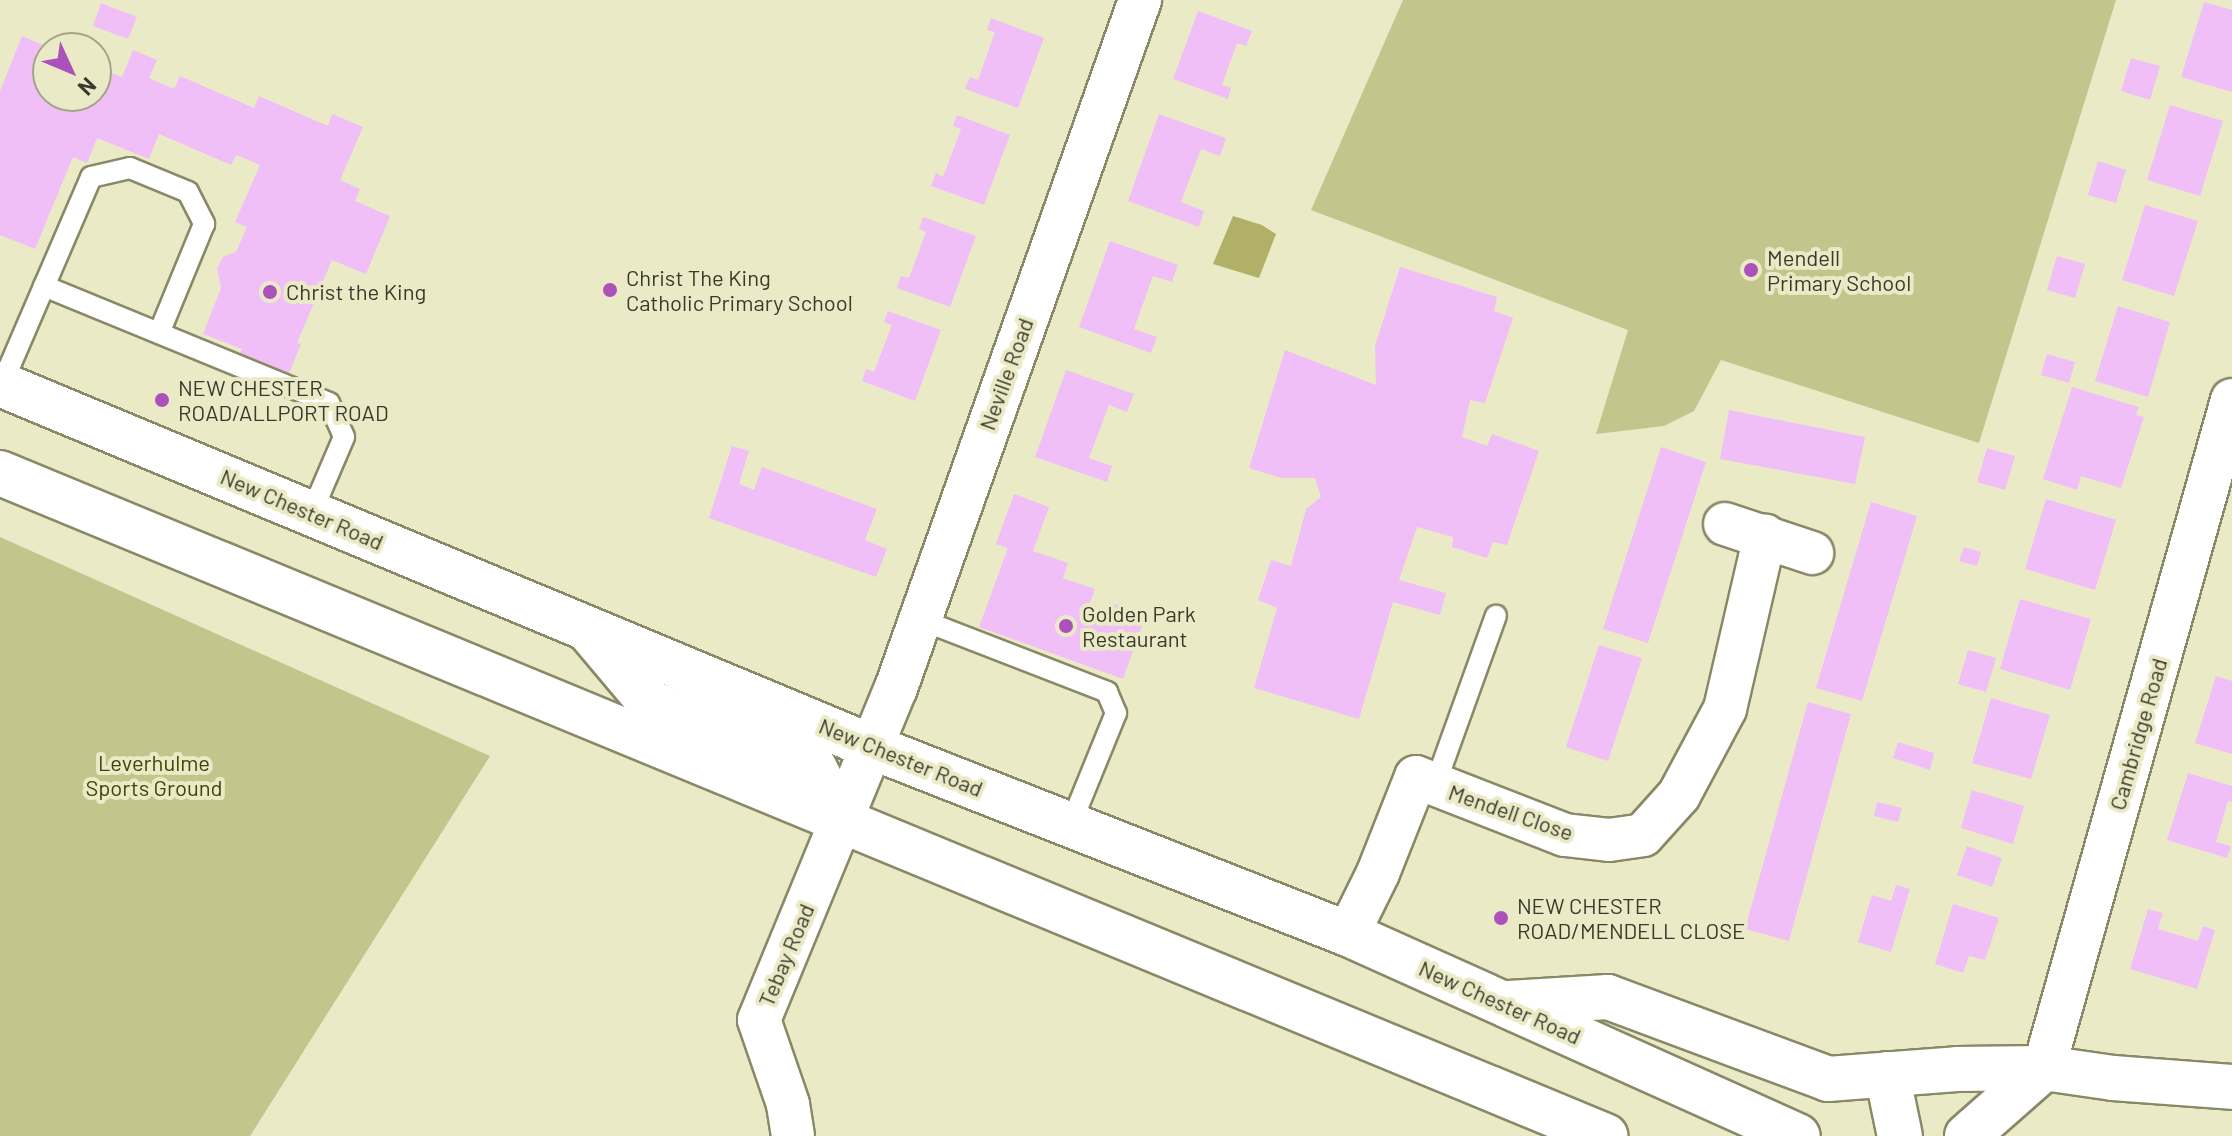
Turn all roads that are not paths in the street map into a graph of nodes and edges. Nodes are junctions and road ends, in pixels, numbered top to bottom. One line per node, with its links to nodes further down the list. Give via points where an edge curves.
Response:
1 (1140, 0): 12 (street, Neville Road)
2 (44, 286): 3 (lane); 3 (lane, via 91,177 130,168 188,192 204,224); 4 (lane)
3 (159, 333): 7 (lane, via 329,403 344,437)
4 (1, 384): 7 (main road, New Chester Road)
5 (2232, 400): 20 (street, Cambridge Road)
6 (0, 473): 16 (main road)
7 (311, 514): 13 (main road, New Chester Road)
8 (1725, 524): 9 (street)
9 (1765, 536): 10 (street); 15 (street, Mendell Close, via 1725,709 1679,795 1643,835 1609,840 1565,835)
10 (1812, 553)
11 (1496, 616): 15 (lane)
12 (919, 619): 14 (street, Neville Road); 17 (lane, via 1107,692 1116,713)
13 (587, 628): 14 (main road, New Chester Road); 16 (main road, via 649,702 814,767)
14 (872, 747): 16 (street, Tebay Road); 17 (main road, New Chester Road)
15 (1435, 785): 18 (street, Mendell Close, via 1416,777)
16 (842, 822): 23 (street, Tebay Road, via 759,1020 788,1104); 24 (main road)
17 (1071, 823): 18 (main road, New Chester Road)
18 (1348, 934): 19 (main road, New Chester Road)
19 (1502, 1003): 21 (main road, via 1608,997 1828,1079); 25 (main road, New Chester Road)
20 (2044, 1068): 21 (main road); 22 (main road); 27 (main road)
21 (1887, 1074): 26 (main road)
22 (2232, 1087)
23 (793, 1136)
24 (1605, 1136)
25 (1798, 1136)
26 (1900, 1136)
27 (1967, 1136)

